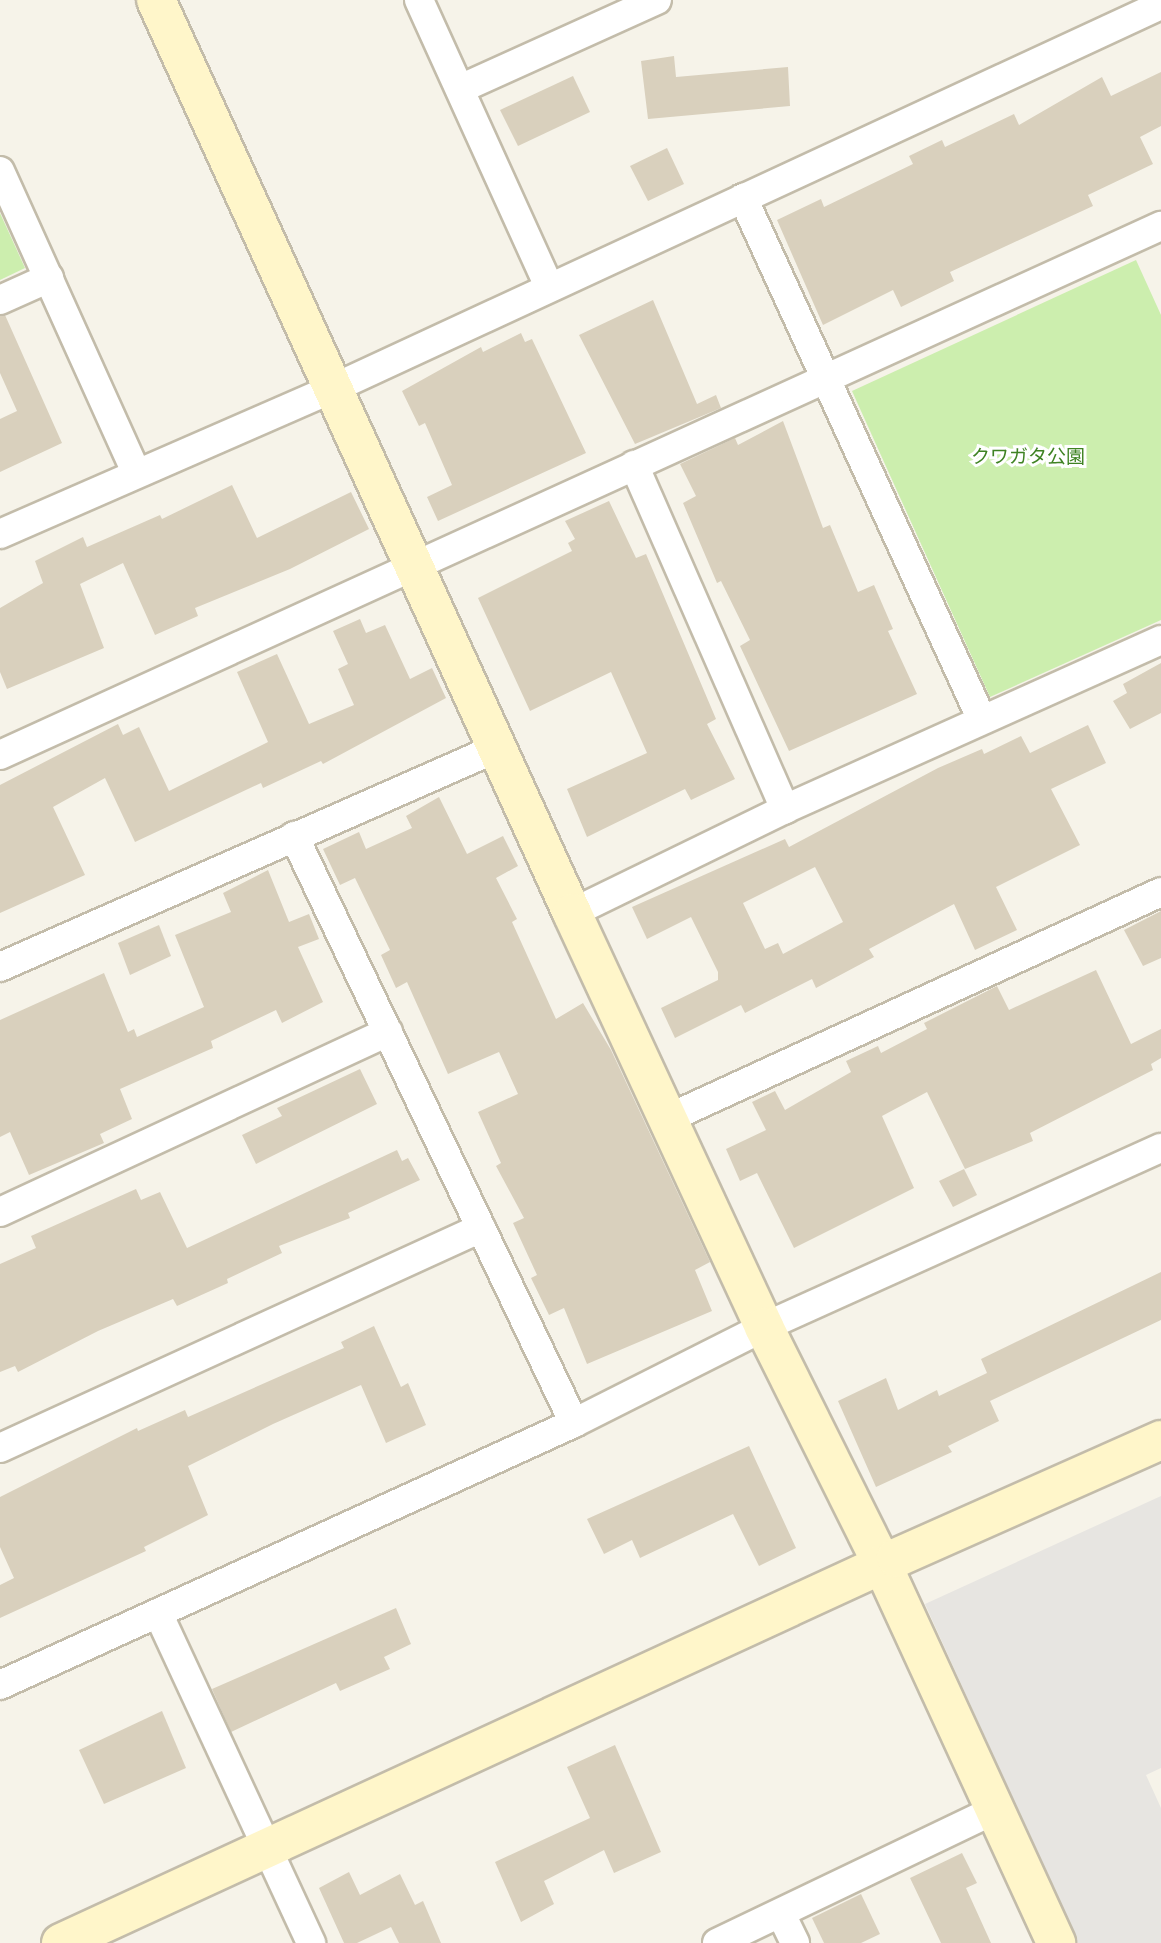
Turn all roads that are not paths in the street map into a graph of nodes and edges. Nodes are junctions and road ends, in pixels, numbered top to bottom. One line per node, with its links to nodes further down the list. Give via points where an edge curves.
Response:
1 (156, 0): 13 (street)
2 (419, 0): 5 (street)
3 (657, 0): 5 (street)
4 (1161, 5): 7 (street)
5 (460, 89): 10 (street)
6 (0, 171): 9 (street)
7 (743, 198): 10 (street); 12 (street)
8 (1161, 226): 12 (street)
9 (49, 278): 11 (street); 15 (street)
10 (548, 285): 13 (street)
11 (0, 300)
12 (827, 377): 14 (street); 19 (street)
13 (334, 388): 15 (street); 17 (street)
14 (634, 465): 17 (street); 22 (street)
15 (136, 472): 16 (street)
16 (0, 534)
17 (413, 565): 20 (street); 21 (street)
18 (1161, 639): 19 (street)
19 (982, 720): 22 (street)
20 (497, 748): 23 (street); 25 (street)
21 (0, 755)
22 (785, 809): 25 (street)
23 (294, 836): 26 (street); 27 (street)
24 (1161, 892): 28 (street)
25 (572, 913): 28 (street)
26 (0, 967)
27 (387, 1032): 30 (street); 31 (street)
28 (669, 1118): 32 (street)
29 (1161, 1148): 32 (street)
30 (0, 1212)
31 (481, 1228): 33 (street); 35 (street)
32 (764, 1327): 33 (street); 36 (street)
33 (574, 1423): 37 (street)
34 (1161, 1440): 36 (street)
35 (0, 1448)
36 (882, 1564): 39 (street); 40 (street)
37 (158, 1613): 38 (street); 40 (street)
38 (0, 1685)
39 (995, 1810): 41 (street); 46 (street)
40 (264, 1849): 42 (street); 43 (street)
41 (781, 1914): 44 (street); 45 (street)
42 (61, 1943)
43 (311, 1943)
44 (717, 1943)
45 (795, 1943)
46 (1056, 1943)

